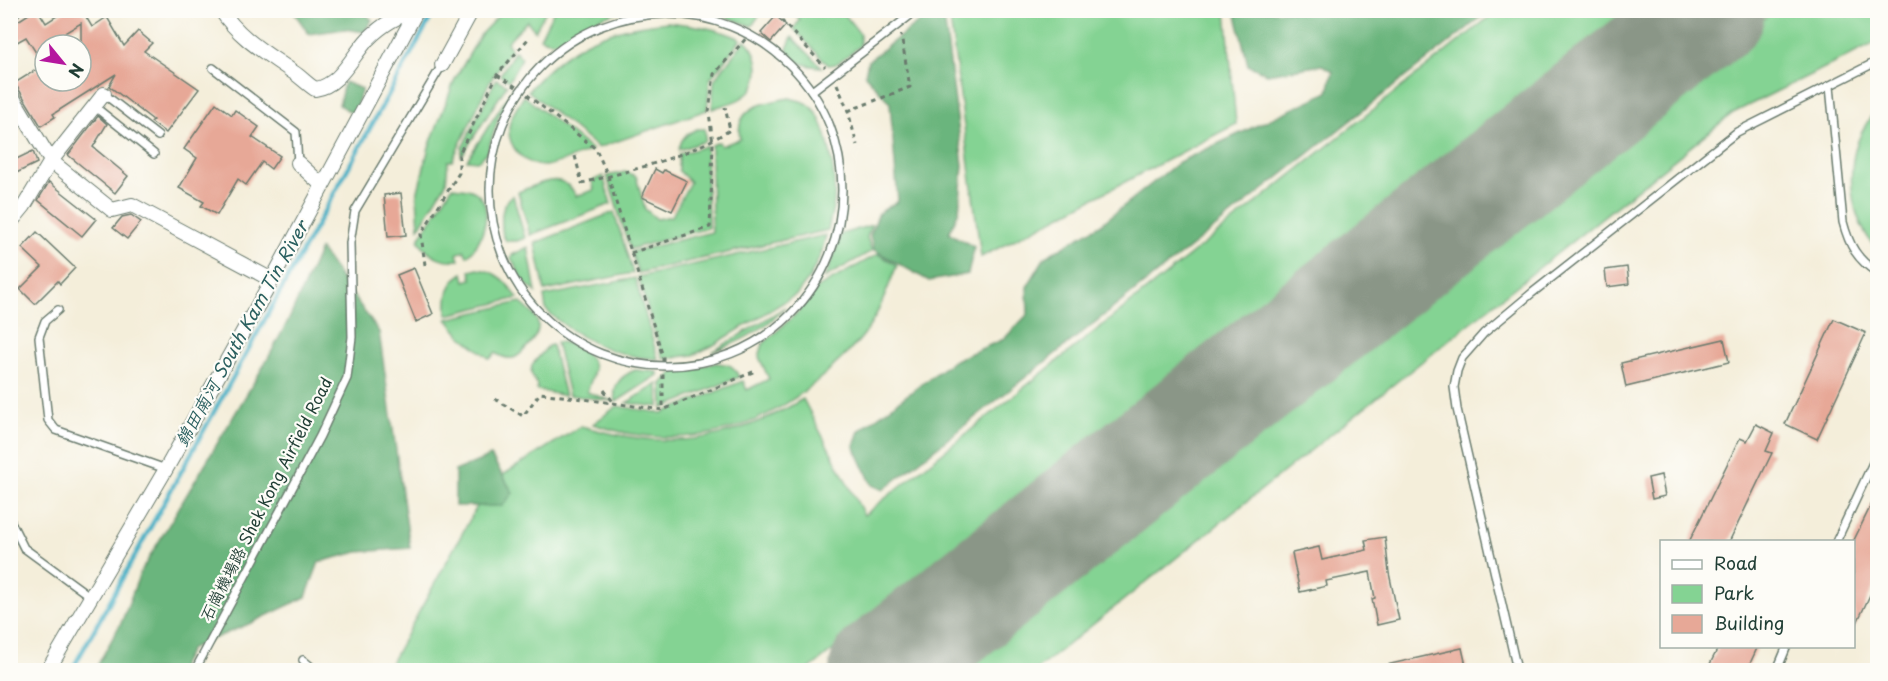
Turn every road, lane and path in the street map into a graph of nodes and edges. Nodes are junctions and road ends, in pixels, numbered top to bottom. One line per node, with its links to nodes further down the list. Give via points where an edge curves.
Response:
1 (14, 10): 6 (street)
2 (221, 10): 5 (street, via 243,37 315,89 331,84 368,39 385,25)
3 (472, 10): 11 (street, 石崗機場路 Shek Kong Airfield Road)
4 (916, 10): 7 (lane)
5 (417, 11): 28 (street)
6 (10, 14)
7 (899, 25): 16 (lane); 21 (path, via 910,87)
8 (750, 34): 15 (lane, via 690,15 627,18 568,43); 16 (lane, via 785,59); 30 (path, via 714,74 709,112 713,144 710,227)
9 (528, 39): 13 (path)
10 (1878, 61): 14 (lane)
11 (442, 65): 49 (lane, 石崗機場路 Shek Kong Airfield Road, via 355,211 350,243 352,337 347,378)
12 (213, 68): 26 (lane, via 296,132)
13 (498, 75): 15 (path); 31 (path, via 459,154 459,173 421,234)
14 (1830, 86): 32 (lane, via 1843,222 1857,255); 51 (lane, via 1737,132 1532,293 1484,333 1462,358 1454,387 1457,409)
15 (521, 90): 27 (path, via 596,149); 35 (lane, via 502,125 490,180 494,230 508,269 532,305 581,345 610,357)
16 (812, 91): 35 (lane, via 834,139 842,192 836,234 820,274 788,316 745,347 705,361)
17 (10, 93): 25 (street)
18 (104, 94): 19 (street); 22 (lane)
19 (95, 106): 23 (lane); 25 (street)
20 (725, 107): 27 (path, via 730,130 710,142 658,164)
21 (848, 111)
22 (158, 136)
23 (154, 154)
24 (575, 156): 27 (path, via 582,183)
25 (51, 161): 29 (street); 33 (street, via 112,210 132,205)
26 (298, 163): 28 (street)
27 (608, 176): 30 (path)
28 (322, 185): 33 (street)
29 (10, 222)
30 (631, 253): 35 (path, via 663,357)
31 (425, 265)
32 (1878, 273)
33 (272, 280): 42 (street)
34 (58, 310): 42 (lane, via 45,321 39,337 48,420 56,430)
35 (662, 366): 40 (path)
36 (755, 371): 40 (path)
37 (604, 390): 39 (path)
38 (495, 399): 39 (path, via 523,416 540,393)
39 (615, 405): 40 (path)
40 (663, 410)
41 (1878, 452): 44 (lane)
42 (166, 469): 45 (street)
43 (10, 520): 45 (lane, via 24,548)
44 (1837, 540)
45 (90, 597): 48 (street)
46 (1786, 648): 52 (lane)
47 (303, 660): 50 (lane)
48 (48, 670)
49 (195, 670)
50 (315, 670)
51 (1517, 670)
52 (1777, 670)

